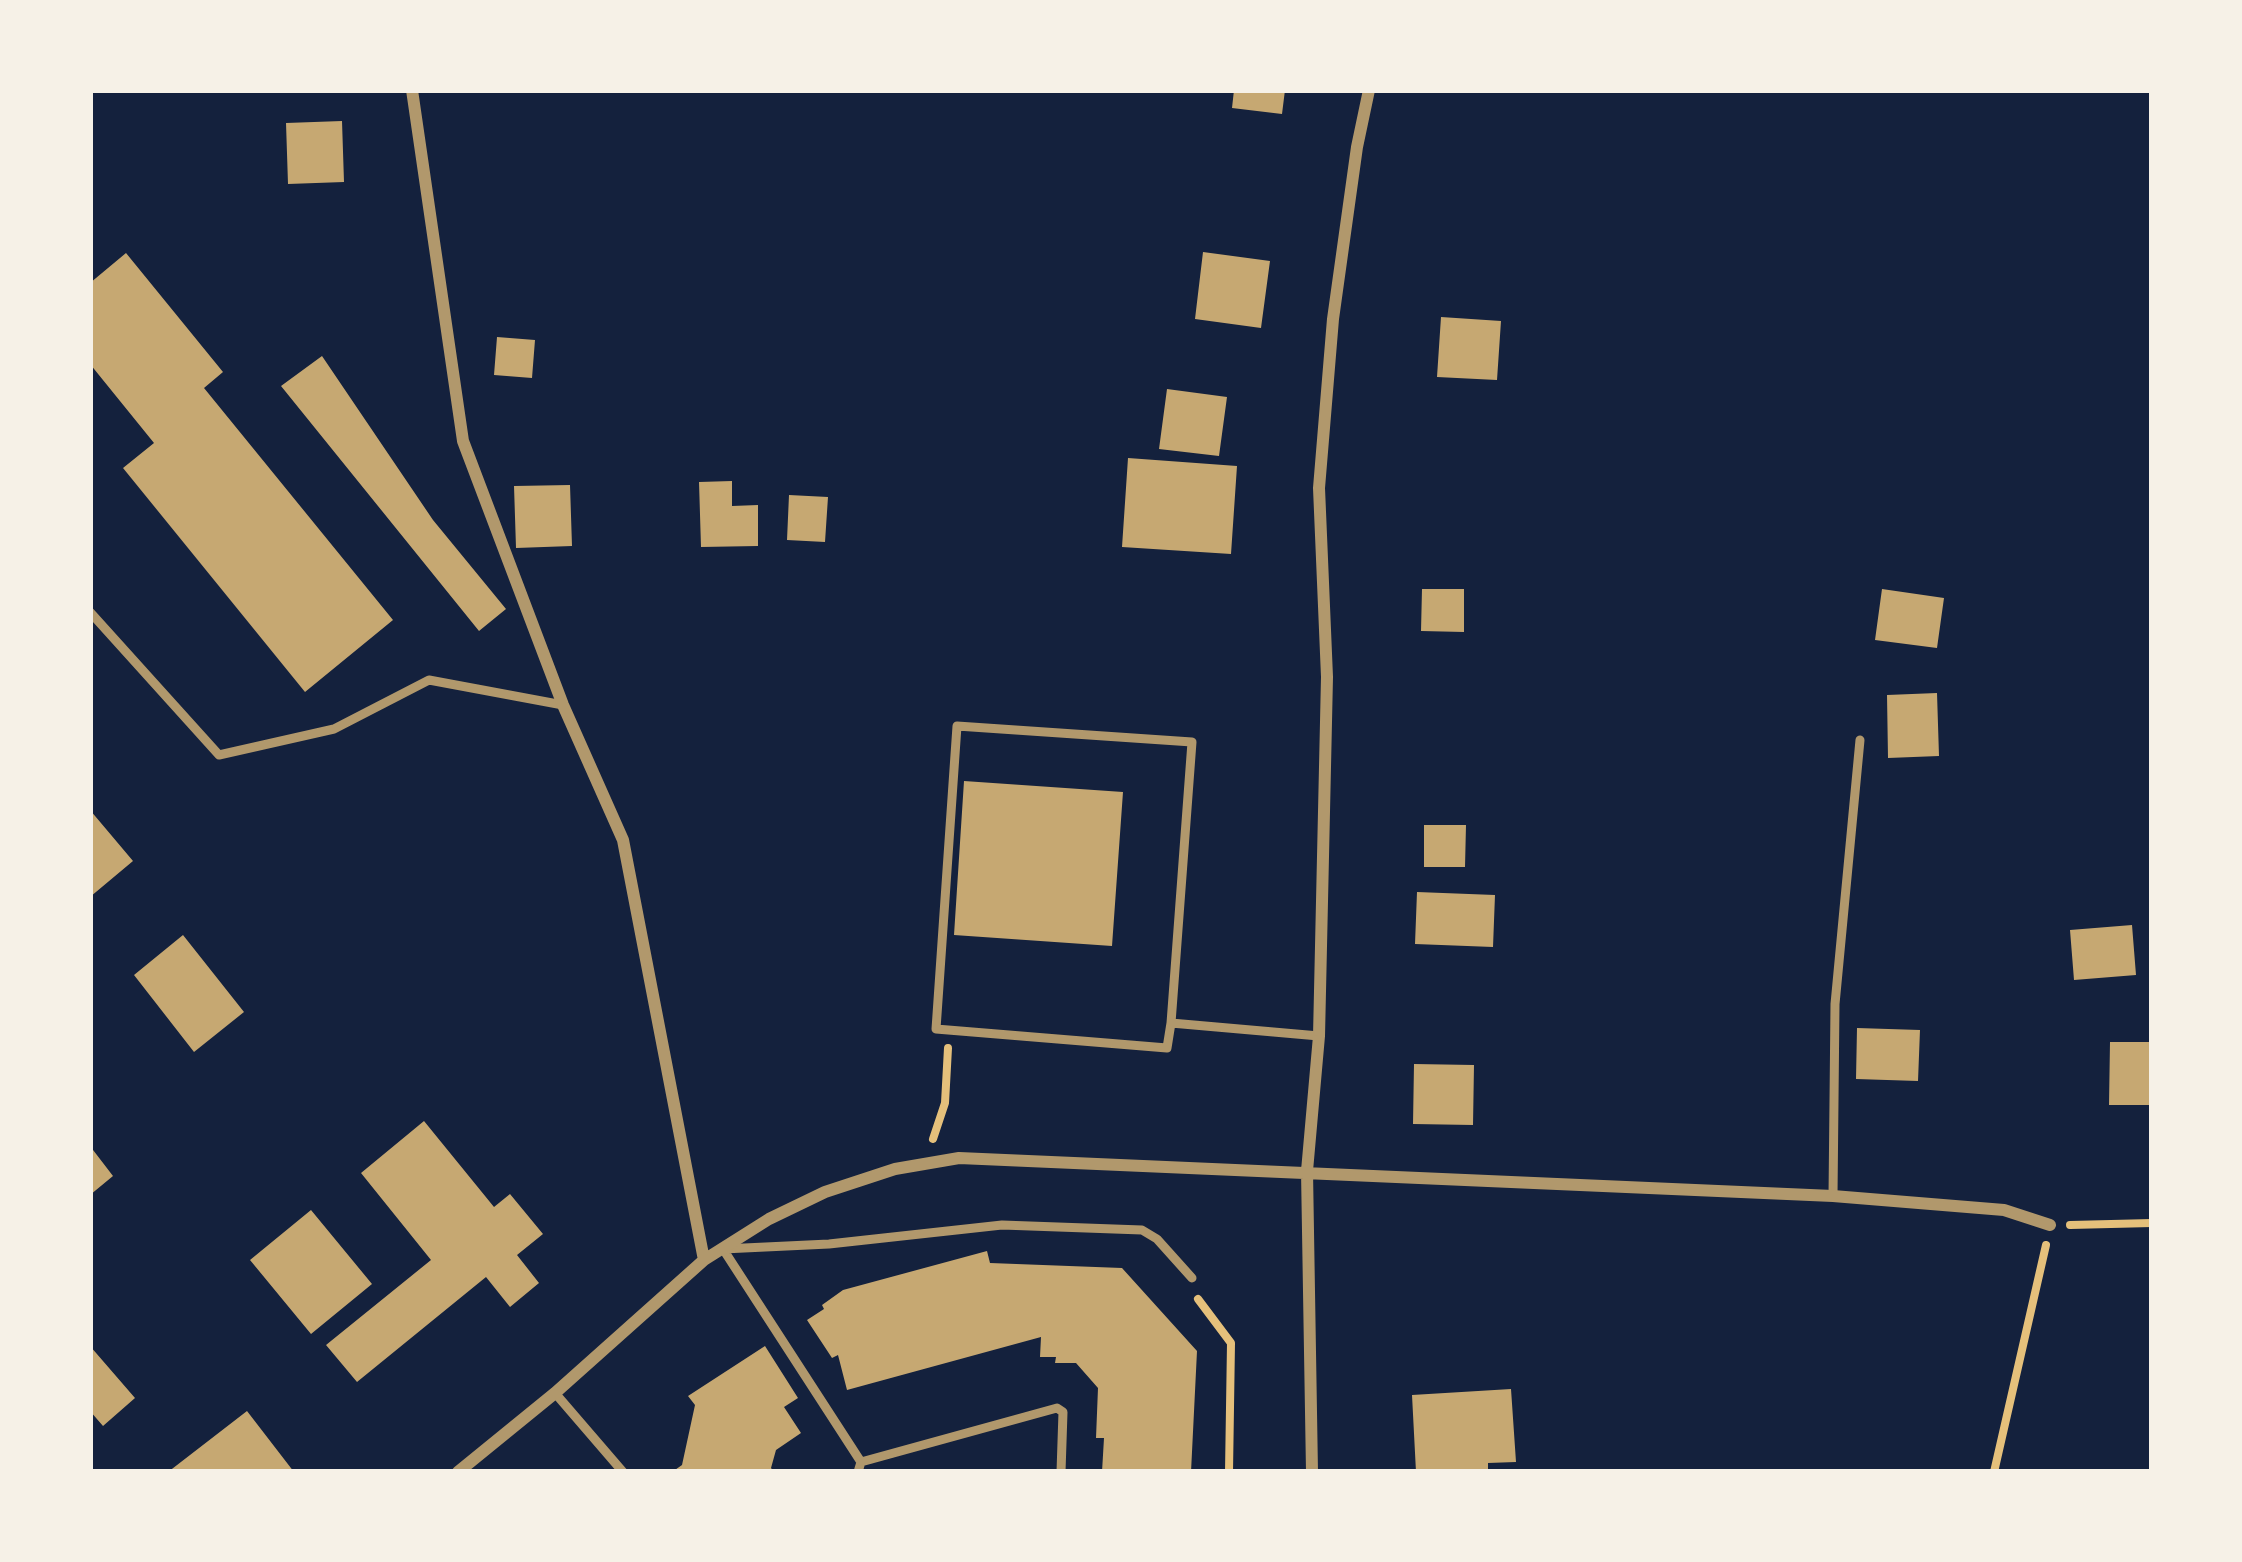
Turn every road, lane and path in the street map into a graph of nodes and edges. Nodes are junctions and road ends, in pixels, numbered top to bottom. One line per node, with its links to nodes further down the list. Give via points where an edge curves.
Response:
1 (412, 90): 4 (street, via 463,441)
2 (1369, 90): 7 (street, via 1333,319 1319,488 1327,677)
3 (90, 612): 4 (lane, via 219,754 334,729 428,680)
4 (562, 705): 15 (street, via 623,840)
5 (1860, 740): 11 (lane, via 1835,1004)
6 (1171, 1024): 6 (lane, via 1167,1048 936,1029 957,726 1192,742); 7 (lane)
7 (1318, 1036): 10 (street)
8 (948, 1059): 9 (path)
9 (945, 1103)
10 (1306, 1171): 11 (street); 14 (street, via 959,1158 895,1168 825,1192); 23 (street)
11 (1833, 1196): 13 (street, via 2004,1210)
12 (2152, 1223): 13 (path)
13 (2050, 1225): 24 (path)
14 (723, 1249): 15 (street); 16 (lane, via 1002,1225 1142,1230); 18 (lane)
15 (704, 1260): 17 (street)
16 (1192, 1278): 22 (path, via 1196,1298 1232,1343)
17 (555, 1393): 19 (street); 20 (lane)
18 (860, 1467): 21 (lane, via 1057,1408)
19 (458, 1472)
20 (622, 1472)
21 (1061, 1472)
22 (1229, 1472)
23 (1312, 1472)
24 (1994, 1472)

